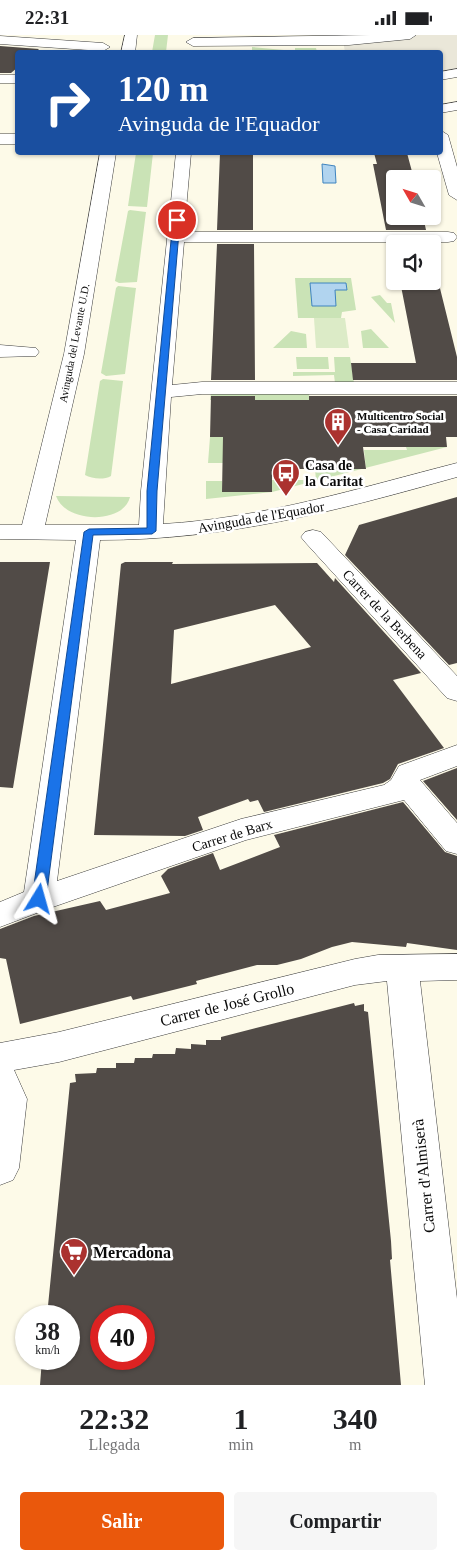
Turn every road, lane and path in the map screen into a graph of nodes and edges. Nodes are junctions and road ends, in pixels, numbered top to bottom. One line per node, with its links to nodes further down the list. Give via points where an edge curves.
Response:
1 (131, 35): 9 (street)
2 (410, 35): 7 (street)
3 (45, 39): 5 (street); 8 (street)
4 (0, 40): 5 (street)
5 (20, 41): 10 (street)
6 (193, 43): 7 (street)
7 (349, 43)
8 (103, 47)
9 (128, 50)
10 (4, 54)
11 (457, 73): 12 (street)
12 (443, 75)
13 (0, 79): 14 (street)
14 (15, 79)
15 (457, 107): 16 (street)
16 (443, 109)
17 (0, 139): 18 (street)
18 (15, 139)
19 (443, 145): 22 (street)
20 (108, 155): 32 (street, Avinguda del Levante U.D., via 74,354)
21 (183, 155): 23 (street)
22 (457, 195)
23 (175, 237): 24 (street); 28 (street)
24 (448, 237)
25 (0, 351): 26 (street)
26 (29, 351)
27 (457, 388): 28 (street, via 202,388)
28 (161, 392): 30 (street, via 152,491)
29 (457, 470): 30 (street, Avinguda de l'Equador, via 292,514 211,527)
30 (152, 531): 33 (street, Avinguda de l'Equador)
31 (0, 532): 32 (street, Avinguda de l'Equador)
32 (32, 532): 33 (street, Avinguda de l'Equador)
33 (89, 532): 39 (street)
34 (313, 537): 35 (street, Carrer de la Berbena)
35 (457, 692)
36 (457, 755): 37 (street, Carrer de Barx, via 409,773)
37 (405, 781): 38 (street); 39 (street, Carrer de Barx, via 393,793 241,831)
38 (457, 843)
39 (39, 899): 40 (street, Carrer de Barx)
40 (0, 915)
41 (457, 967): 42 (street, Carrer de José Grollo)
42 (402, 968): 43 (street, Carrer de José Grollo, via 355,971 59,1047); 46 (street, Carrer d'Almiserà)
43 (0, 1058)
44 (0, 1077): 45 (street, via 9,1099)
45 (0, 1168)
46 (446, 1385)

